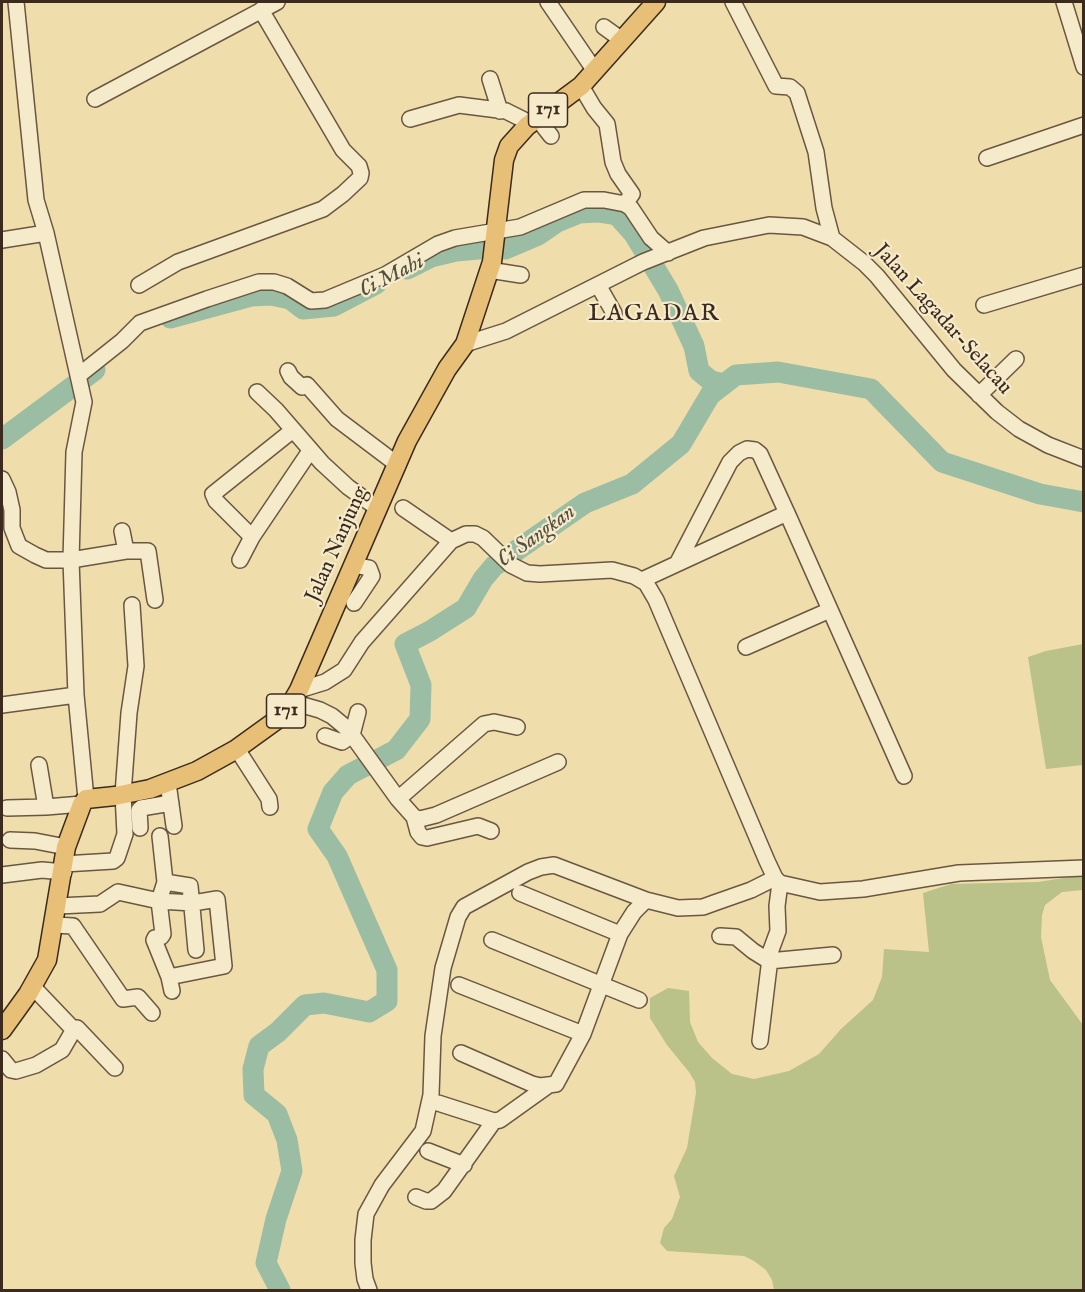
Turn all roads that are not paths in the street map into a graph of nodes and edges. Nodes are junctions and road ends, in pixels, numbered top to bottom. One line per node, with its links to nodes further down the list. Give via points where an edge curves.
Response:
1 (16, 2): 22 (street, via 36,200)
2 (277, 2): 7 (street)
3 (548, 2): 11 (street)
4 (656, 2): 9 (main road, Jalan Nanjung / 171)
5 (733, 2): 23 (street, via 775,85 790,87 797,93 816,152)
6 (1064, 2): 10 (street)
7 (261, 10): 14 (street); 29 (street, via 343,150 358,166 360,178 323,209 178,262)
8 (604, 27): 9 (street)
9 (622, 40): 11 (main road, Jalan Nanjung / 171)
10 (1083, 67)
11 (595, 71): 13 (main road, Jalan Nanjung / 171)
12 (490, 79): 15 (street)
13 (581, 86): 17 (main road, Jalan Nanjung / 171); 21 (street, via 607,124 613,162 632,194)
14 (95, 99)
15 (500, 111): 16 (street, via 459,105); 17 (street)
16 (410, 119)
17 (534, 121): 19 (street); 25 (main road, Jalan Nanjung / 171, via 517,135 506,152)
18 (1083, 124): 20 (street)
19 (551, 136)
20 (987, 158)
21 (625, 204): 25 (street, via 584,200 526,225); 26 (street, via 651,238)
22 (46, 233): 24 (street); 36 (street)
23 (832, 238): 26 (street, Jalan Lagadar-Selacau, via 803,226 769,225 704,238); 38 (street, Jalan Lagadar-Selacau, via 877,276)
24 (2, 240)
25 (493, 252): 27 (street); 33 (main road, Jalan Nanjung / 171); 36 (street, via 455,238 385,275 325,300 311,301 287,286 260,282 140,323)
26 (655, 258): 30 (street, Jalan Lagadar-Selacau)
27 (521, 275)
28 (1083, 275): 31 (street)
29 (139, 285)
30 (598, 285): 32 (street); 33 (street, Jalan Lagadar-Selacau, via 506,331)
31 (984, 305)
32 (614, 313)
33 (465, 344): 42 (main road, Jalan Nanjung / 171, via 418,420)
34 (1016, 359): 38 (street)
35 (288, 371): 42 (street, via 302,387 308,385 337,419)
36 (78, 378): 51 (street, via 84,402 74,452)
37 (256, 392): 39 (street)
38 (979, 395): 41 (street, Jalan Lagadar-Selacau, via 1019,429)
39 (293, 430): 40 (street); 48 (street, via 213,494)
40 (310, 451): 44 (street); 48 (street)
41 (1083, 459)
42 (398, 465): 44 (main road, Jalan Nanjung / 171)
43 (2, 479): 51 (street, via 19,546 46,560)
44 (377, 508): 54 (main road, Jalan Nanjung / 171)
45 (403, 508): 49 (street)
46 (788, 513): 53 (street); 53 (street, via 760,454 747,449 730,462); 59 (street)
47 (122, 531): 50 (street)
48 (252, 537): 52 (street)
49 (451, 541): 55 (street, via 475,534 514,568 527,573 612,570); 62 (street, via 362,642 344,670)
50 (126, 551): 51 (street); 56 (street, via 148,550)
51 (71, 560): 61 (street)
52 (240, 560)
53 (678, 562): 55 (street)
54 (353, 565): 57 (street, via 369,568 372,576); 62 (main road, Jalan Nanjung / 171)
55 (642, 580): 89 (street, via 656,600)
56 (155, 600)
57 (354, 603)
58 (132, 605): 73 (street, via 136,666)
59 (830, 610): 60 (street); 71 (street)
60 (746, 647)
61 (76, 695): 63 (street); 75 (street)
62 (296, 696): 66 (street, via 332,716); 68 (main road, Jalan Nanjung / 171, via 278,719)
63 (2, 705)
64 (358, 712): 66 (street)
65 (517, 727): 74 (street, via 484,724)
66 (352, 735): 67 (street, via 342,742); 74 (street)
67 (325, 736)
68 (237, 749): 72 (main road, Jalan Nanjung / 171); 78 (street, via 269,799)
69 (558, 762): 80 (street, via 436,815)
70 (39, 765): 77 (street)
71 (904, 776)
72 (168, 783): 73 (main road, Jalan Nanjung / 171); 76 (street)
73 (123, 794): 75 (main road, Jalan Nanjung / 171); 86 (street, via 125,834 117,858)
74 (398, 800): 80 (street)
75 (84, 801): 77 (street); 86 (main road)
76 (171, 803): 81 (street); 82 (street, via 141,808)
77 (46, 807): 79 (street)
78 (270, 807)
79 (7, 808)
80 (414, 817): 83 (street, via 422,837 478,826)
81 (174, 826)
82 (140, 828)
83 (491, 831)
84 (160, 836): 90 (street)
85 (10, 840): 86 (street, via 35,841)
86 (65, 861): 88 (street, via 42,870); 95 (main road)
87 (1083, 868): 89 (street, via 959,873 820,892)
88 (2, 874)
89 (777, 881): 92 (street, via 703,907 678,908); 102 (street, via 778,931)
90 (165, 882): 93 (street); 94 (street, via 189,885)
91 (520, 893): 97 (street)
92 (646, 900): 97 (street); 121 (street, via 554,865 528,872 464,907 443,968 433,1036 431,1095 423,1131 382,1185 366,1214 363,1263)
93 (159, 901): 94 (street); 94 (street, via 164,933 154,940 171,984 224,966 218,900); 95 (street, via 118,892 100,904)
94 (193, 903): 100 (street)
95 (58, 906): 96 (main road)
96 (54, 925): 105 (main road, via 47,960); 107 (street, via 73,926 123,999 138,997)
97 (620, 934): 103 (street)
98 (720, 936): 102 (street, via 736,937)
99 (492, 940): 103 (street)
100 (196, 950)
101 (833, 955): 102 (street)
102 (769, 961): 111 (street)
103 (602, 983): 106 (street); 110 (street)
104 (459, 985): 110 (street)
105 (33, 987): 108 (main road); 109 (street)
106 (639, 1000)
107 (152, 1013)
108 (2, 1030)
109 (74, 1030): 113 (street, via 63,1050 36,1065 16,1071); 114 (street, via 78,1029)
110 (584, 1034): 115 (street, via 559,1081)
111 (760, 1041)
112 (461, 1053): 115 (street, via 532,1084)
113 (2, 1059)
114 (115, 1068)
115 (549, 1085): 117 (street)
116 (438, 1103): 117 (street)
117 (494, 1121): 119 (street)
118 (428, 1151): 119 (street)
119 (464, 1165): 120 (street, via 431,1201)
120 (416, 1197)
121 (369, 1290)

